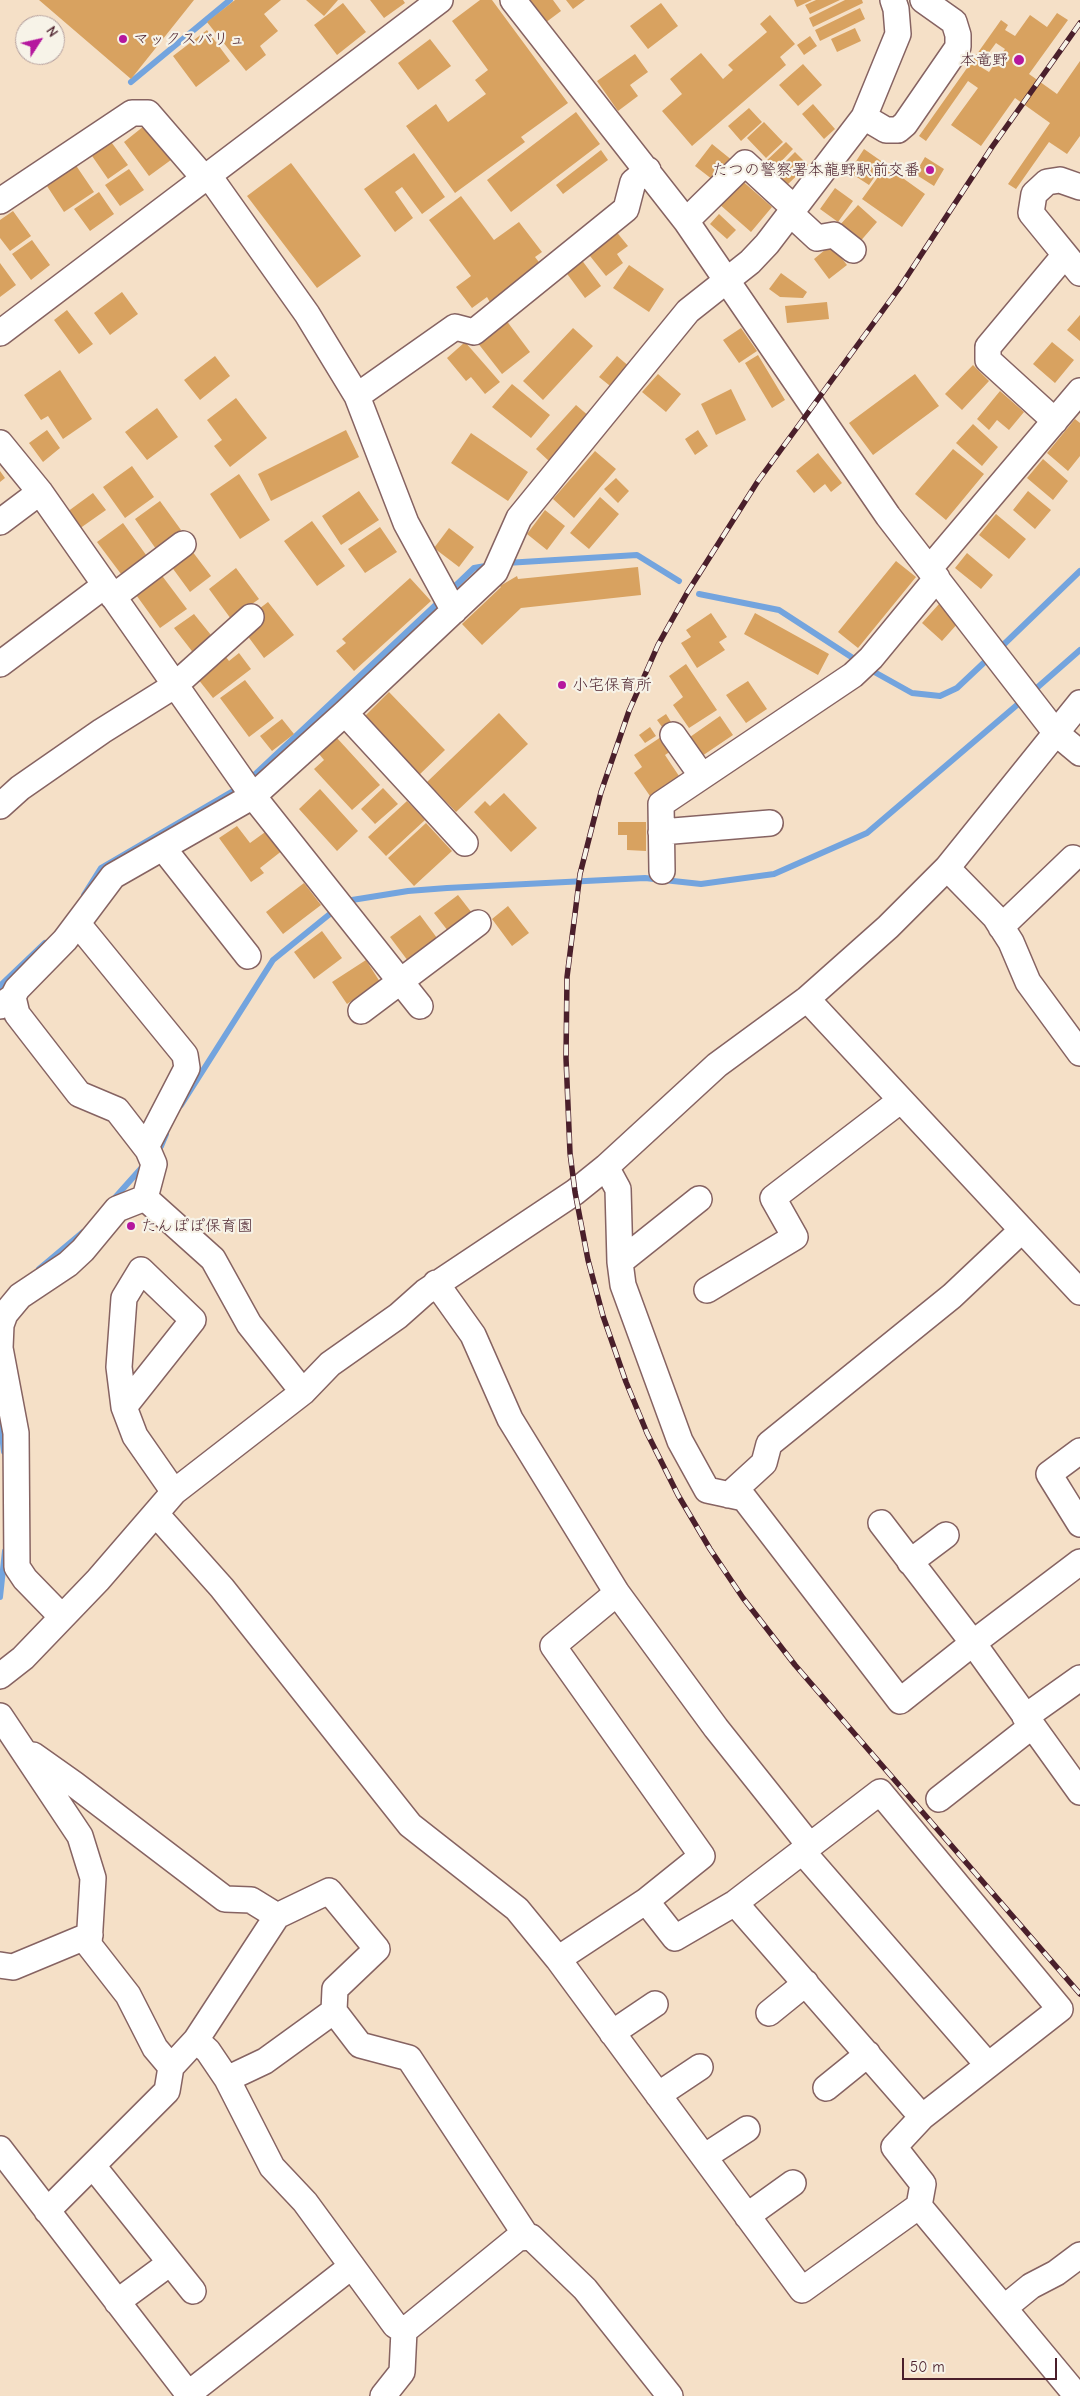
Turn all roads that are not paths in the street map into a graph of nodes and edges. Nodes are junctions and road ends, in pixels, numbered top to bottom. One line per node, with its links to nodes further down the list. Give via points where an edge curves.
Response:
1 (440, 0): 8 (street)
2 (513, 0): 7 (street)
3 (892, 0): 5 (street)
4 (930, 5): 5 (street); 6 (street, via 954,22 958,47 898,130 886,130)
5 (898, 34): 6 (street)
6 (864, 117): 11 (street)
7 (648, 170): 12 (street); 18 (street, via 633,182 626,208 474,332 455,327)
8 (207, 178): 10 (street, via 148,113 132,113); 16 (street); 18 (street, via 307,314)
9 (1080, 188): 14 (street, via 1060,180 1047,182 1034,194 1031,213)
10 (0, 201)
11 (793, 212): 12 (street, via 745,163); 13 (street, via 817,238 834,235); 15 (street, via 750,262)
12 (686, 221): 15 (street)
13 (853, 250)
14 (1072, 264): 19 (street, via 988,347 988,360)
15 (727, 280): 24 (street, via 888,516); 26 (street, via 688,311 519,518 495,572)
16 (0, 333)
17 (1080, 391): 19 (street)
18 (357, 396): 26 (street, via 406,523)
19 (1054, 421): 24 (street)
20 (0, 443): 21 (street)
21 (40, 492): 22 (street); 25 (street)
22 (0, 522)
23 (183, 544): 25 (street)
24 (934, 573): 32 (street); 35 (street, via 871,658 853,675)
25 (108, 592): 28 (street); 29 (street)
26 (454, 611): 31 (street)
27 (251, 617): 29 (street)
28 (0, 664)
29 (174, 686): 36 (street); 37 (street, via 102,731 20,788)
30 (1080, 703): 32 (street)
31 (345, 713): 36 (street); 40 (street)
32 (1056, 733): 34 (street); 43 (street)
33 (673, 735): 35 (street)
34 (1080, 753)
35 (702, 776): 39 (street, via 661,804)
36 (252, 796): 41 (street); 49 (street)
37 (0, 806)
38 (770, 823): 39 (street)
39 (661, 832): 44 (street)
40 (465, 843)
41 (163, 848): 46 (street, via 112,876); 48 (street)
42 (1073, 858): 47 (street)
43 (946, 868): 47 (street); 50 (street, via 888,927)
44 (662, 871)
45 (478, 923): 49 (street)
46 (78, 924): 51 (street); 56 (street, via 185,1055 188,1068)
47 (1001, 927): 54 (street, via 1028,982)
48 (248, 956)
49 (400, 980): 52 (street); 53 (street)
50 (807, 999): 55 (street); 57 (street, via 717,1065)
51 (6, 1001): 56 (street, via 79,1094 118,1110)
52 (420, 1006)
53 (361, 1011)
54 (1078, 1044)
55 (901, 1100): 60 (street); 63 (street, via 773,1198 795,1237)
56 (146, 1147): 58 (street, via 154,1164)
57 (606, 1167): 61 (street, via 618,1189); 62 (street, via 574,1192)
58 (145, 1198): 65 (street, via 212,1259 249,1324); 77 (street, via 117,1209 68,1264 20,1296 5,1314 1,1325 0,1348 16,1433 17,1567 24,1579)
59 (699, 1199): 61 (street)
60 (1022, 1230): 64 (street); 69 (street, via 952,1296 769,1444 764,1463)
61 (620, 1262): 69 (street, via 623,1285 680,1441 707,1490)
62 (436, 1283): 65 (street, via 398,1316 330,1364); 76 (street, via 473,1335 510,1418)
63 (707, 1290)
64 (1080, 1292)
65 (303, 1392): 68 (street)
66 (124, 1406): 66 (street, via 119,1367 124,1298 141,1270 193,1320); 68 (street, via 135,1436)
67 (1080, 1452): 72 (street, via 1049,1474)
68 (174, 1492): 70 (street)
69 (729, 1495): 78 (street, via 744,1498 900,1701)
70 (156, 1514): 77 (street); 91 (street, via 222,1588 410,1825 517,1909)
71 (881, 1523): 74 (street)
72 (1080, 1524)
73 (946, 1535): 74 (street)
74 (910, 1562): 78 (street)
75 (1080, 1562): 78 (street)
76 (617, 1593): 86 (street); 87 (street, via 553,1646 702,1856)
77 (62, 1617): 79 (street, via 23,1658)
78 (973, 1643): 82 (street)
79 (0, 1676)
80 (1080, 1678): 82 (street)
81 (0, 1716): 83 (street)
82 (1029, 1722): 84 (street); 85 (street)
83 (20, 1747): 89 (street, via 225,1899 251,1900); 90 (street, via 80,1836 93,1878)
84 (1080, 1792)
85 (939, 1800)
86 (806, 1848): 88 (street); 100 (street); 100 (street, via 880,1792 1060,2009)
87 (646, 1901): 88 (street, via 675,1938); 91 (street)
88 (735, 1902): 93 (street)
89 (277, 1916): 95 (street, via 329,1891 377,1949 336,1989); 98 (street)
90 (90, 1935): 92 (street, via 12,1967); 101 (street, via 89,1945 128,1995 155,2048)
91 (558, 1959): 97 (street)
92 (0, 1965)
93 (806, 1983): 96 (street); 99 (street)
94 (655, 2004): 97 (street)
95 (334, 2011): 103 (street, via 265,2061); 115 (street, via 360,2045 409,2058)
96 (768, 2013)
97 (612, 2033): 105 (street)
98 (196, 2040): 101 (street); 103 (street, via 208,2051)
99 (868, 2054): 104 (street); 106 (street)
100 (988, 2065): 106 (street)
101 (171, 2067): 110 (street, via 167,2091)
102 (700, 2067): 105 (street)
103 (227, 2079): 118 (street, via 272,2166 305,2202)
104 (826, 2088)
105 (658, 2095): 109 (street)
106 (922, 2117): 112 (street, via 894,2147 922,2184)
107 (747, 2129): 109 (street)
108 (0, 2149): 113 (street)
109 (704, 2157): 114 (street)
110 (93, 2166): 113 (street); 117 (street)
111 (793, 2183): 114 (street)
112 (919, 2206): 114 (street, via 802,2290); 121 (street)
113 (47, 2211): 120 (street)
114 (747, 2216)
115 (527, 2237): 122 (street, via 518,2238); 125 (street, via 531,2237 585,2289)
116 (1080, 2254): 121 (street)
117 (170, 2263): 119 (street); 120 (street)
118 (352, 2266): 122 (street, via 395,2325); 123 (street)
119 (193, 2291)
120 (117, 2302): 123 (street)
121 (1004, 2308): 126 (street)
122 (404, 2331): 124 (street, via 402,2372)
123 (189, 2395)
124 (383, 2396)
125 (670, 2396)
126 (1077, 2396)

